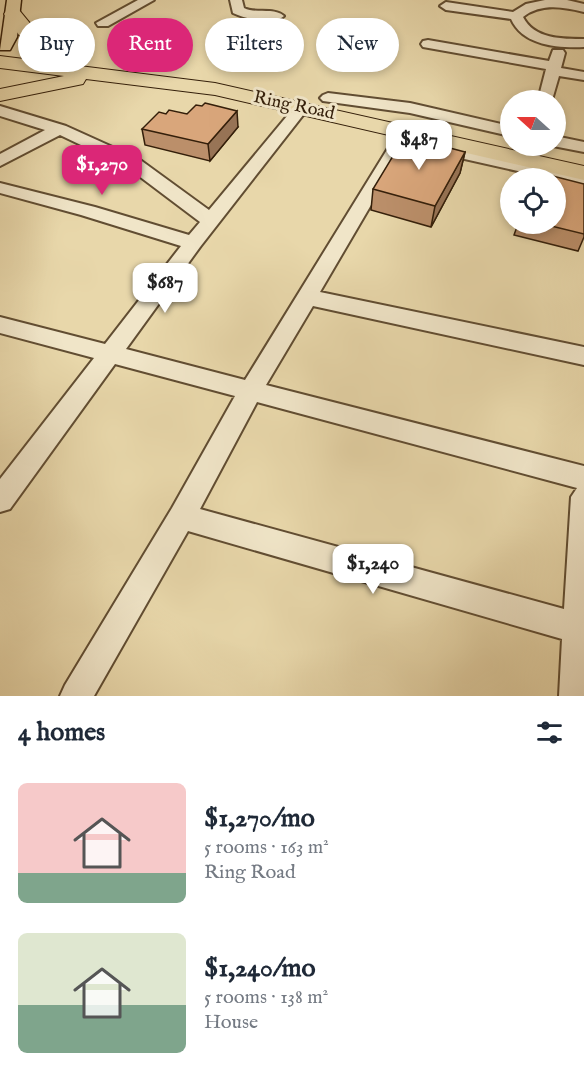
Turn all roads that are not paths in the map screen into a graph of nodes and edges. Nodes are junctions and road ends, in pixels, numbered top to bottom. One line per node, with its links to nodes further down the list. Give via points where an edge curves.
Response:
1 (148, 0): 9 (street)
2 (236, 0): 7 (street, via 238,10 248,15)
3 (566, 2): 6 (street); 8 (street, via 528,7)
4 (446, 6): 8 (street)
5 (13, 7): 13 (main road, via 9,37)
6 (584, 8)
7 (278, 16)
8 (516, 16): 10 (street, via 522,28 531,34)
9 (104, 23)
10 (560, 42): 11 (street); 16 (street)
11 (584, 43)
12 (428, 44): 16 (street)
13 (1, 51): 14 (highway, Ring Road); 17 (highway, Ring Road)
14 (18, 53)
15 (95, 60): 21 (highway, Ring Road, via 247,81)
16 (554, 69): 18 (street); 19 (street)
17 (100, 75): 20 (highway); 22 (highway, Ring Road, via 215,89)
18 (584, 76)
19 (548, 90)
20 (0, 95)
21 (328, 105): 22 (highway, Ring Road); 24 (street, via 410,108); 26 (highway, Ring Road); 27 (street); 33 (highway, Ring Road)
22 (302, 107): 36 (street)
23 (0, 111): 25 (street)
24 (500, 128)
25 (60, 129): 32 (street); 36 (street, via 133,163)
26 (500, 139)
27 (401, 140): 34 (street); 38 (street)
28 (566, 143): 29 (street)
29 (584, 147)
30 (566, 154): 31 (highway)
31 (584, 158)
32 (0, 161)
33 (584, 173)
34 (584, 182)
35 (0, 188): 37 (street)
36 (211, 221): 37 (street)
37 (193, 243): 40 (street)
38 (307, 297): 41 (street); 42 (street)
39 (0, 325): 40 (street)
40 (110, 355): 42 (street); 45 (street)
41 (584, 356)
42 (250, 390): 43 (street); 46 (street)
43 (584, 478)
44 (584, 497): 47 (street)
45 (1, 498)
46 (182, 517): 47 (street); 48 (street)
47 (578, 628): 49 (street)
48 (76, 696)
49 (575, 696)

